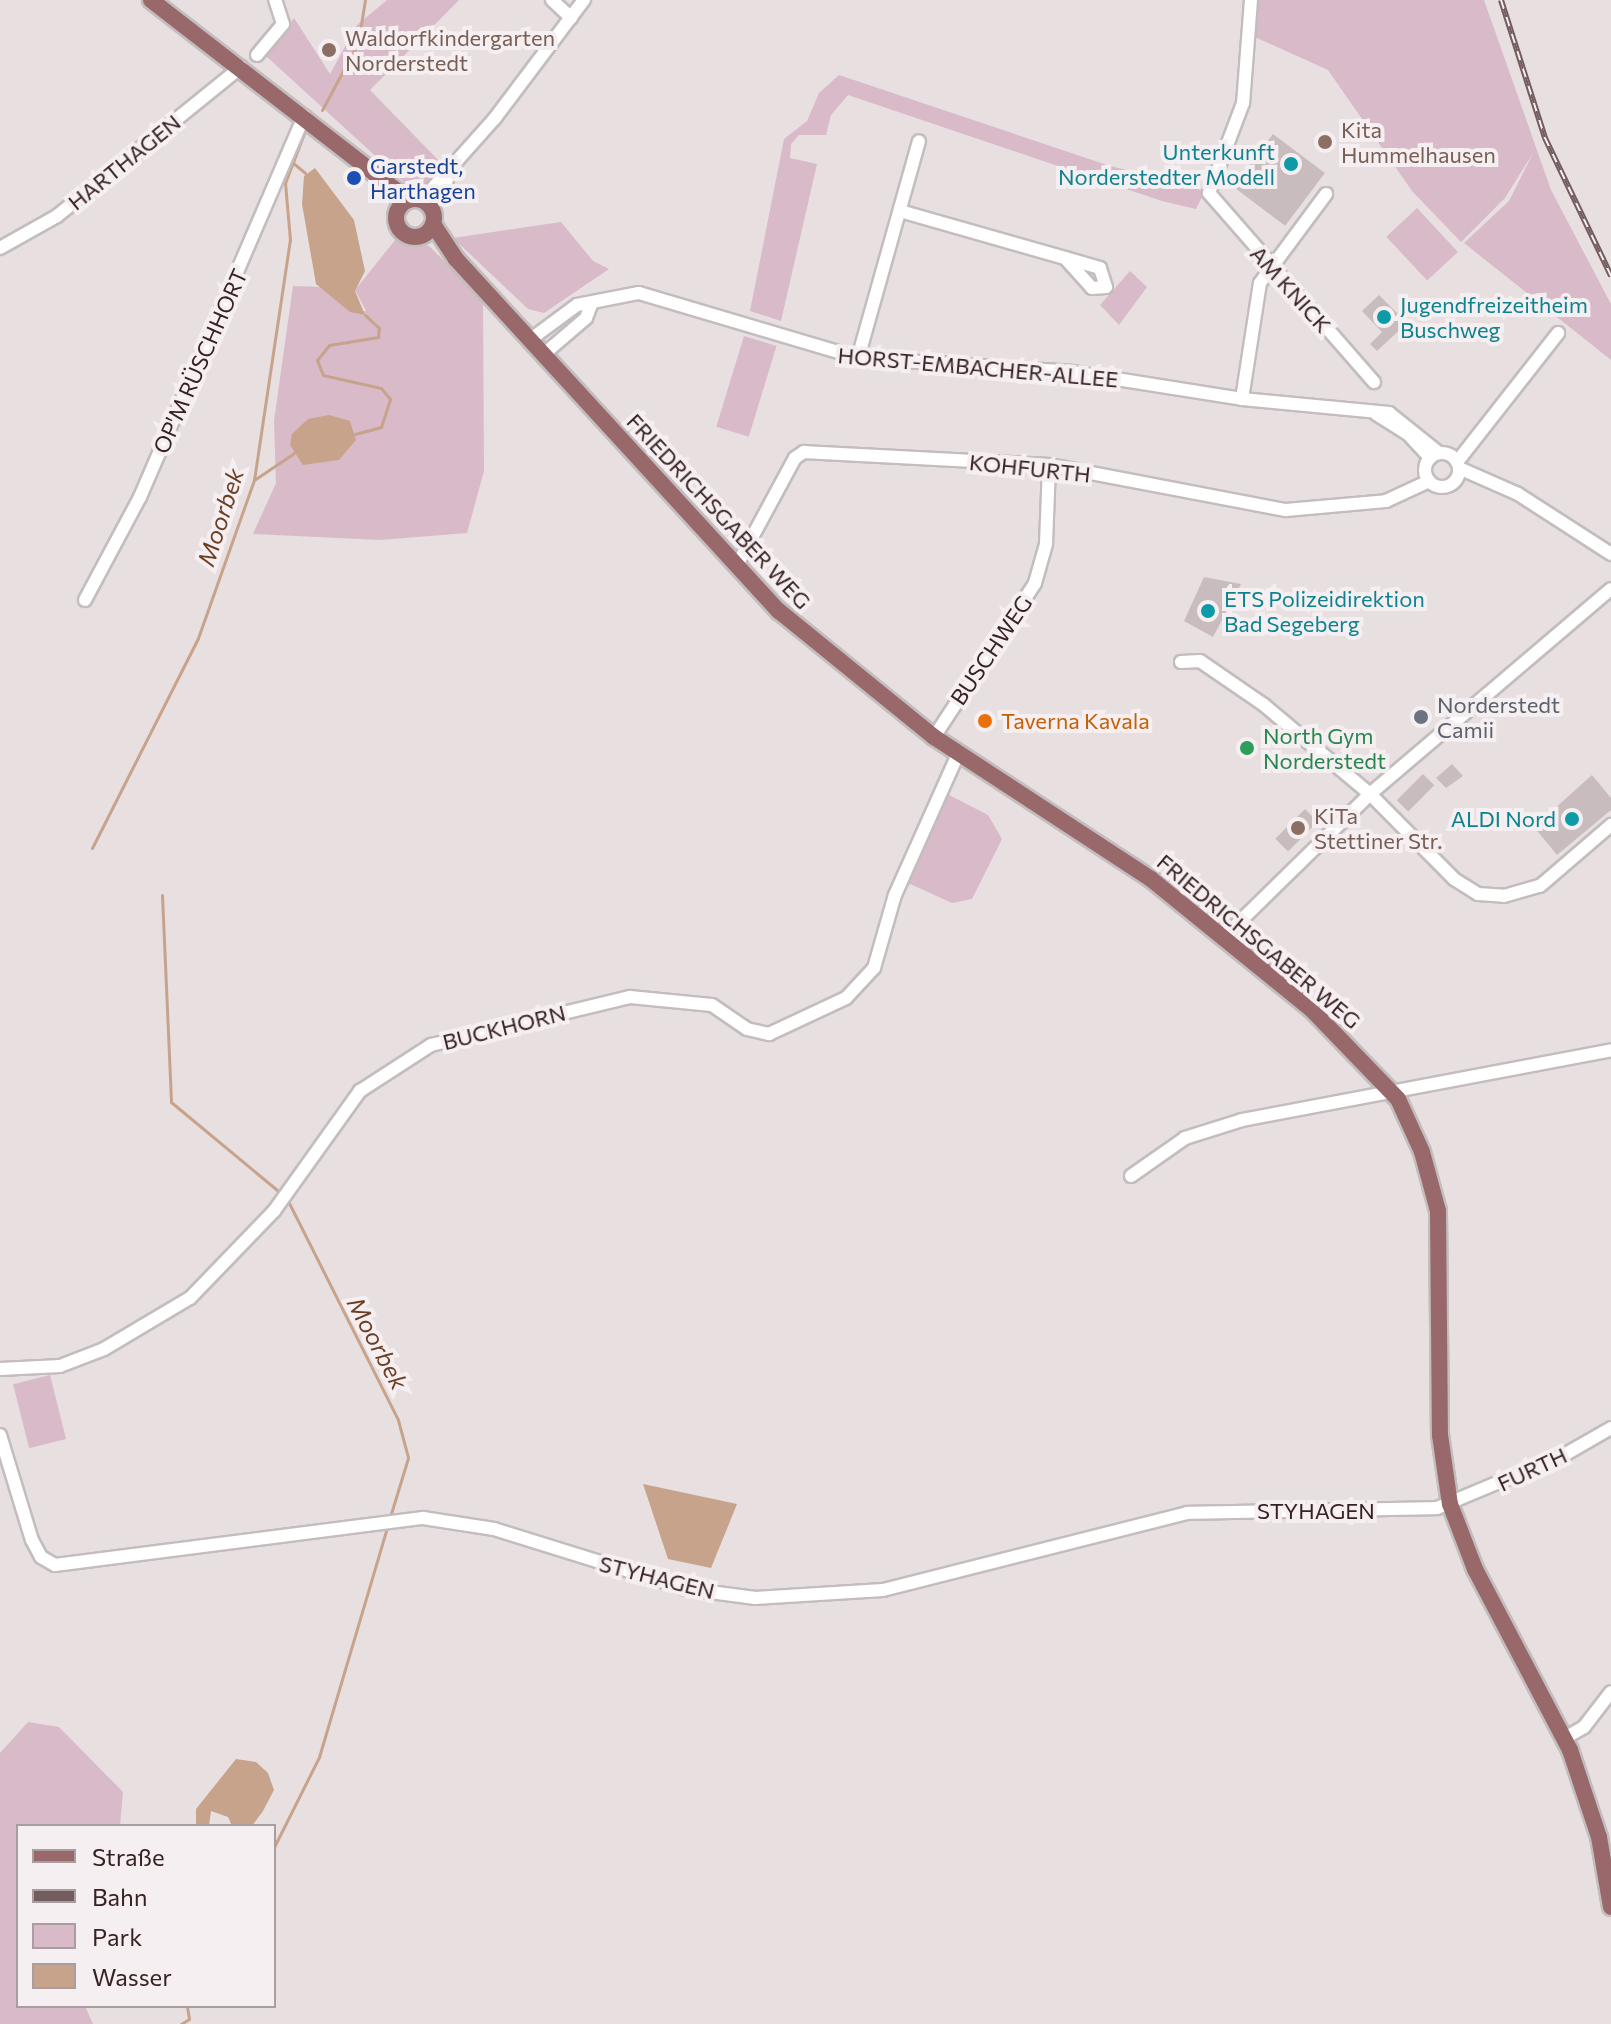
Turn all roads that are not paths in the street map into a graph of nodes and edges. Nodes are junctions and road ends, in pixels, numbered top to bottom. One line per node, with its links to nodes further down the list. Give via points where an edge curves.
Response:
1 (151, 0): 8 (main road)
2 (275, 0): 7 (street, via 283,24)
3 (552, 0): 6 (street)
4 (584, 0): 6 (street)
5 (1251, 0): 18 (street, AM KNICK, via 1243,103 1209,193)
6 (571, 18): 12 (street)
7 (257, 55)
8 (241, 67): 9 (main road); 15 (street, HARTHAGEN, via 57,216)
9 (304, 116): 12 (main road); 33 (street, OP'M RÜSCHHORT, via 140,497)
10 (919, 141): 13 (street)
11 (1326, 194): 18 (street, via 1310,223)
12 (419, 209): 14 (main road); 14 (main road, FRIEDRICHSGABER WEG, via 401,231); 17 (main road, FRIEDRICHSGABER WEG)
13 (900, 211): 16 (street); 23 (street)
14 (420, 236): 17 (main road, FRIEDRICHSGABER WEG)
15 (0, 248)
16 (1065, 258)
17 (456, 259): 21 (main road, FRIEDRICHSGABER WEG)
18 (1271, 267): 24 (street, AM KNICK); 25 (street, via 1252,308)
19 (591, 305): 21 (street, HORST-EMBACHER-ALLEE, via 577,305); 22 (street, via 586,318); 23 (street, HORST-EMBACHER-ALLEE, via 609,296 639,293)
20 (1558, 333): 28 (street)
21 (531, 339): 22 (main road, FRIEDRICHSGABER WEG)
22 (544, 354): 31 (main road, FRIEDRICHSGABER WEG)
23 (858, 358): 25 (street, HORST-EMBACHER-ALLEE, via 1072,372)
24 (1374, 382)
25 (1242, 399): 26 (street, HORST-EMBACHER-ALLEE, via 1401,418)
26 (1434, 455): 28 (street, KOHFURTH); 29 (street)
27 (1049, 465): 29 (street, KOHFURTH, via 1286,510 1386,501); 31 (street, KOHFURTH, via 804,452 795,458); 35 (street, BUSCHWEG, via 1046,544 1035,583)
28 (1457, 470): 29 (street, KOHFURTH, via 1445,487); 30 (street, KOHFURTH, via 1518,494)
29 (1429, 481)
30 (1611, 554)
31 (736, 567): 35 (main road, FRIEDRICHSGABER WEG, via 850,672)
32 (1611, 589): 37 (street)
33 (85, 600)
34 (1181, 662): 37 (street, via 1200,661 1243,689)
35 (934, 737): 36 (main road, FRIEDRICHSGABER WEG)
36 (959, 752): 39 (main road, FRIEDRICHSGABER WEG, via 1107,845); 43 (street, BUCKHORN, via 895,895 874,968 846,998 769,1034 747,1029 712,1005 630,997 448,1038 360,1091 285,1196 190,1298 151,1324 60,1366)
37 (1370, 794): 38 (street, via 1454,879 1492,897 1540,886); 39 (street)
38 (1611, 825)
39 (1223, 938): 41 (main road, FRIEDRICHSGABER WEG, via 1311,1009)
40 (1611, 1050): 41 (street)
41 (1393, 1092): 42 (street, via 1197,1133); 46 (main road, FRIEDRICHSGABER WEG, via 1416,1134 1438,1211 1440,1435)
42 (1131, 1176)
43 (0, 1369)
44 (1611, 1428): 46 (street, FURTH)
45 (0, 1435): 46 (street, STYHAGEN, via 32,1540 41,1557 55,1565 399,1520 494,1529 687,1589 755,1598 883,1590 1187,1513 1393,1511)
46 (1450, 1504): 48 (main road, FRIEDRICHSGABER WEG, via 1475,1569)
47 (1611, 1692): 48 (street, via 1584,1727)
48 (1565, 1738): 49 (main road, FRIEDRICHSGABER WEG, via 1599,1837)
49 (1611, 1907)

